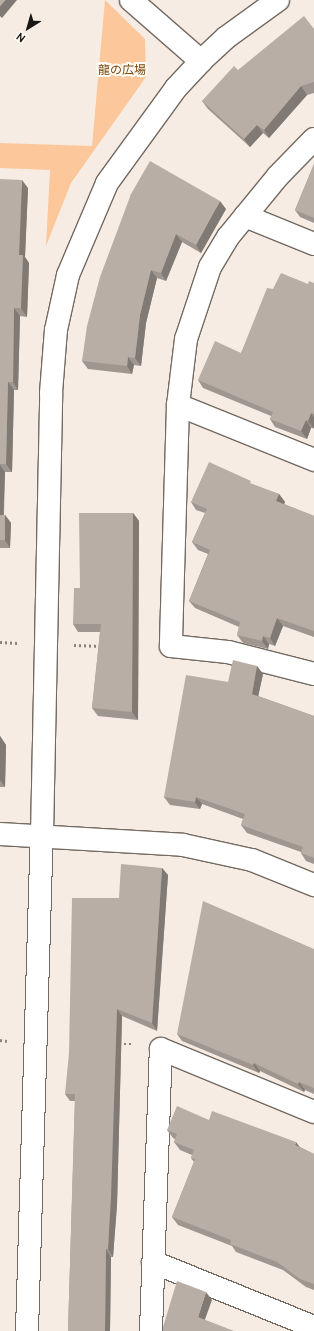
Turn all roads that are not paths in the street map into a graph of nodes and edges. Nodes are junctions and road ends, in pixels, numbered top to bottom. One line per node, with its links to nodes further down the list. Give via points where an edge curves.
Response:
1 (131, 0): 3 (street)
2 (278, 0): 3 (street, via 233,33)
3 (201, 61): 11 (street, via 176,88 106,183 78,245 61,307 52,356)
4 (314, 139): 5 (street)
5 (245, 216): 6 (street); 7 (street, via 210,267 186,339)
6 (314, 244)
7 (178, 405): 8 (street); 9 (street, via 171,646 228,652)
8 (314, 460)
9 (314, 674)
10 (0, 834): 11 (street)
11 (42, 835): 12 (street, via 183,845 252,860); 16 (street)
12 (314, 885)
13 (314, 1112): 14 (street, via 162,1049)
14 (152, 1262): 15 (street); 17 (street)
15 (314, 1327)
16 (27, 1331)
17 (151, 1331)

